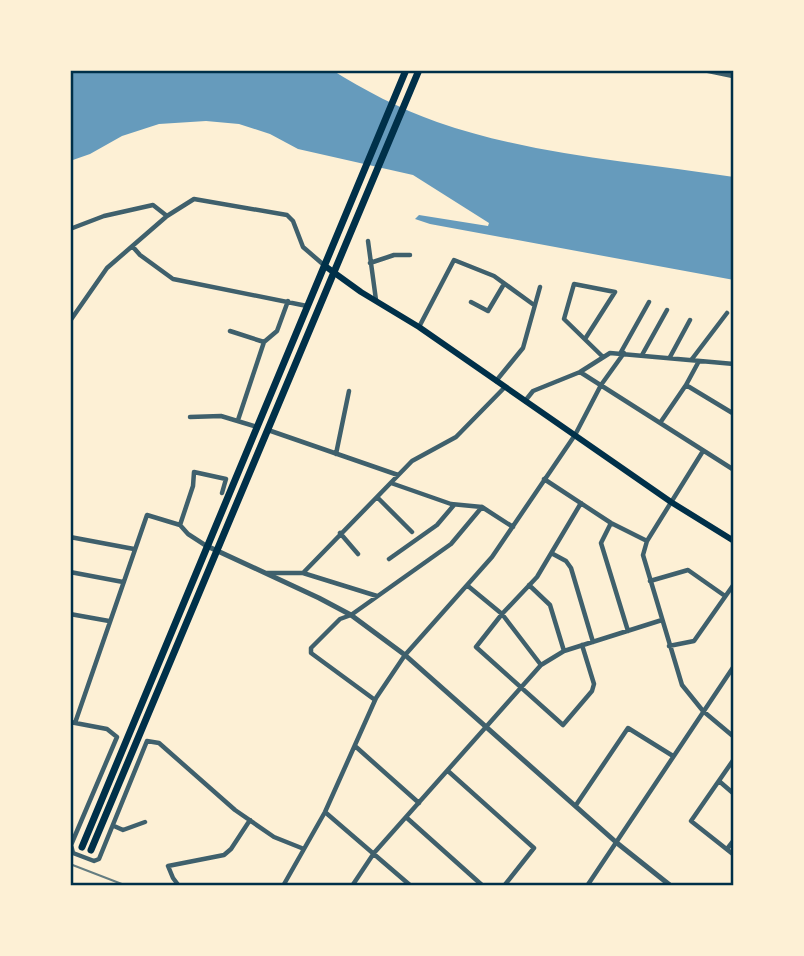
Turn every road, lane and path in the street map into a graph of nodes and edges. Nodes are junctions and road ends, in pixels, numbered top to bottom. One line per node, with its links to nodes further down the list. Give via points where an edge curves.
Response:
1 (406, 70): 11 (highway)
2 (419, 70): 12 (highway)
3 (705, 70): 4 (street)
4 (734, 76)
5 (167, 216): 6 (street, via 153,205); 8 (street); 11 (street, via 194,199 287,215 303,247)
6 (70, 229)
7 (368, 241): 10 (street)
8 (133, 247): 16 (street, via 173,279); 23 (street, via 107,268)
9 (410, 255): 10 (street)
10 (370, 262): 15 (street)
11 (325, 266): 12 (main road); 20 (highway)
12 (334, 272): 15 (main road); 47 (highway)
13 (504, 284): 17 (street, via 488,312); 19 (street); 25 (street, via 454,260)
14 (540, 287): 19 (street)
15 (376, 300): 25 (main road)
16 (288, 301): 20 (street); 28 (street, via 277,331)
17 (471, 302)
18 (649, 302): 29 (street)
19 (534, 305): 37 (street, via 523,348)
20 (309, 307): 47 (highway)
21 (667, 310): 30 (street)
22 (727, 313): 33 (street)
23 (70, 320)
24 (690, 320): 32 (street)
25 (419, 327): 37 (main road)
26 (230, 331): 28 (street)
27 (585, 340): 27 (street, via 564,320 574,284 615,292); 31 (street)
28 (264, 342): 45 (street)
29 (622, 353): 30 (street); 31 (street); 38 (street)
30 (642, 355): 32 (street)
31 (603, 357): 36 (street)
32 (670, 357): 33 (street)
33 (692, 359): 34 (street)
34 (699, 360): 35 (street); 39 (street)
35 (734, 364)
36 (580, 372): 38 (street); 42 (street, via 533,391)
37 (496, 381): 40 (main road)
38 (601, 385): 46 (street); 48 (street)
39 (687, 385): 43 (street); 46 (street)
40 (505, 387): 42 (main road); 52 (street, via 456,437 412,461)
41 (349, 391): 50 (street)
42 (525, 402): 48 (main road)
43 (734, 414)
44 (190, 417): 45 (street, via 221,416)
45 (239, 421): 47 (street)
46 (660, 423): 49 (street)
47 (263, 429): 50 (street); 69 (highway); 71 (highway)
48 (575, 435): 53 (street); 57 (main road)
49 (703, 451): 51 (street); 57 (street)
50 (336, 454): 52 (street)
51 (734, 470)
52 (398, 475): 54 (street)
53 (544, 479): 58 (street); 63 (street)
54 (391, 483): 56 (street); 59 (street)
55 (222, 494): 62 (street, via 226,479 194,472)
56 (378, 498): 64 (street); 65 (street)
57 (671, 502): 67 (street); 68 (main road)
58 (581, 503): 61 (street); 73 (street)
59 (454, 504): 60 (street); 74 (street, via 437,525)
60 (482, 507): 63 (street); 83 (street, via 451,544)
61 (611, 523): 67 (street); 90 (street, via 601,543)
62 (180, 526): 69 (street); 70 (street, via 147,515)
63 (513, 527): 82 (street)
64 (412, 532)
65 (340, 533): 72 (street); 77 (street)
66 (70, 537): 70 (street)
67 (646, 541): 78 (street, via 643,555)
68 (734, 541)
69 (209, 547): 71 (street); 71 (highway, via 87,848)
70 (134, 549): 79 (street)
71 (217, 552): 76 (street)
72 (358, 554)
73 (553, 554): 81 (street); 91 (street, via 571,568)
74 (389, 559)
75 (70, 572): 79 (street)
76 (263, 573): 77 (street); 87 (street)
77 (303, 573): 83 (street)
78 (650, 581): 84 (street, via 688,570); 88 (street)
79 (123, 582): 89 (street)
80 (734, 584): 84 (street)
81 (529, 585): 86 (street); 94 (street, via 550,605)
82 (468, 586): 86 (street); 95 (street)
83 (378, 596): 87 (street)
84 (725, 596): 93 (street, via 694,641)
85 (70, 614): 89 (street)
86 (502, 614): 96 (street); 98 (street, via 476,648)
87 (351, 615): 95 (street); 99 (street, via 340,619 311,653)
88 (662, 620): 90 (street); 93 (street)
89 (109, 621): 101 (street)
90 (628, 631): 91 (street)
91 (593, 642): 92 (street)
92 (582, 645): 94 (street); 98 (street, via 593,691 562,725)
93 (669, 646): 100 (street, via 682,685)
94 (564, 651): 96 (street)
95 (405, 655): 99 (street); 102 (street)
96 (541, 665): 98 (street)
97 (734, 666): 100 (street)
98 (520, 688): 102 (street)
99 (375, 700): 104 (street)
100 (703, 711): 103 (street); 105 (street)
101 (73, 723): 116 (street, via 107,729 117,737 71,845 73,852 99,859)
102 (487, 727): 107 (street); 111 (street)
103 (734, 737)
104 (355, 746): 110 (street); 112 (street)
105 (673, 756): 111 (street, via 628,728); 118 (street)
106 (734, 759): 108 (street)
107 (448, 771): 110 (street); 128 (street, via 534,848)
108 (719, 781): 109 (street); 120 (street, via 691,821)
109 (734, 793)
110 (419, 803): 113 (street)
111 (576, 805): 118 (street)
112 (325, 812): 119 (street); 121 (street)
113 (407, 818): 121 (street); 127 (street)
114 (250, 820): 116 (street, via 159,743 147,741); 119 (street, via 274,837); 123 (street, via 224,855 168,866)
115 (145, 822): 116 (street, via 123,830)
116 (114, 826)
117 (734, 840): 120 (street)
118 (617, 843): 129 (street); 130 (street)
119 (304, 849): 124 (street)
120 (727, 849): 122 (street)
121 (374, 853): 125 (street); 126 (street)
122 (734, 855)
123 (179, 886)
124 (283, 886)
125 (352, 886)
126 (411, 886)
127 (483, 886)
128 (504, 886)
129 (587, 886)
130 (671, 886)

